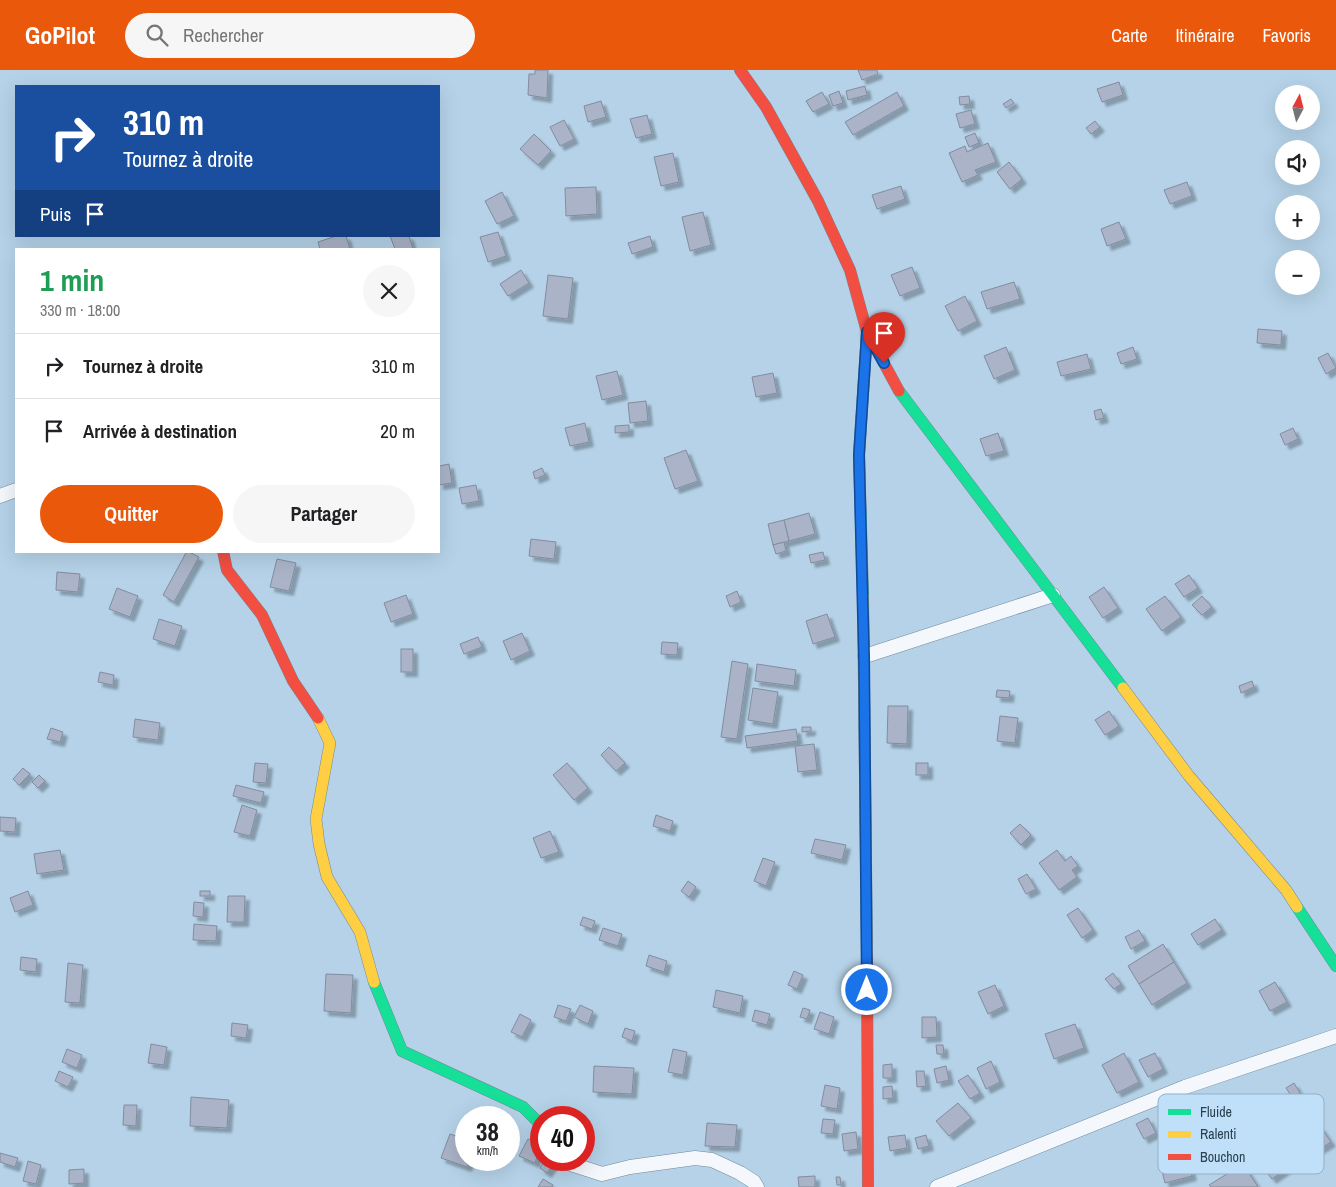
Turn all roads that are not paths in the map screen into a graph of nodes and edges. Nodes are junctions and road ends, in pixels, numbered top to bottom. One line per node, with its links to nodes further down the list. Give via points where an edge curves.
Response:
1 (740, 70): 2 (street, via 766,107 818,201 850,270)
2 (867, 332): 6 (street, via 901,395); 7 (street, via 859,455)
3 (15, 490): 4 (street)
4 (0, 496)
5 (223, 553): 12 (street, via 223,563 230,576 262,613 292,679 330,743 316,819 318,844 327,877 360,932 377,991 402,1051 523,1107)
6 (1053, 595): 7 (street); 8 (street, via 1189,776 1286,890)
7 (864, 656): 15 (street)
8 (1336, 966)
9 (1336, 1036): 10 (street)
10 (1168, 1094)
11 (1158, 1098): 16 (street)
12 (530, 1114)
13 (593, 1171): 14 (street, via 602,1174 696,1158 712,1160 740,1173)
14 (757, 1187)
15 (868, 1187)
16 (937, 1187)

